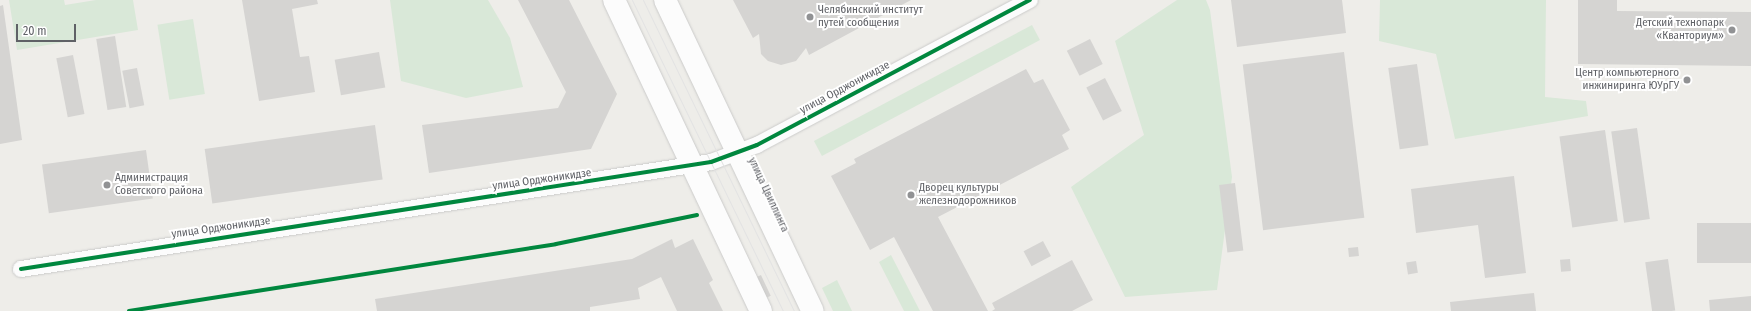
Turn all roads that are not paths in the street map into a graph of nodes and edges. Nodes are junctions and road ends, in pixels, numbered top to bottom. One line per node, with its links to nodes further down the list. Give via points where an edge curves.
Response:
1 (614, 0): 5 (main road)
2 (665, 0): 4 (main road, улица Цвиллинга)
3 (1030, 0): 4 (street, улица Орджоникидзе)
4 (739, 153): 5 (street, улица Орджоникидзе); 8 (main road, улица Цвиллинга)
5 (692, 165): 6 (street, улица Орджоникидзе); 7 (main road)
6 (21, 269)
7 (761, 311)
8 (813, 311)

